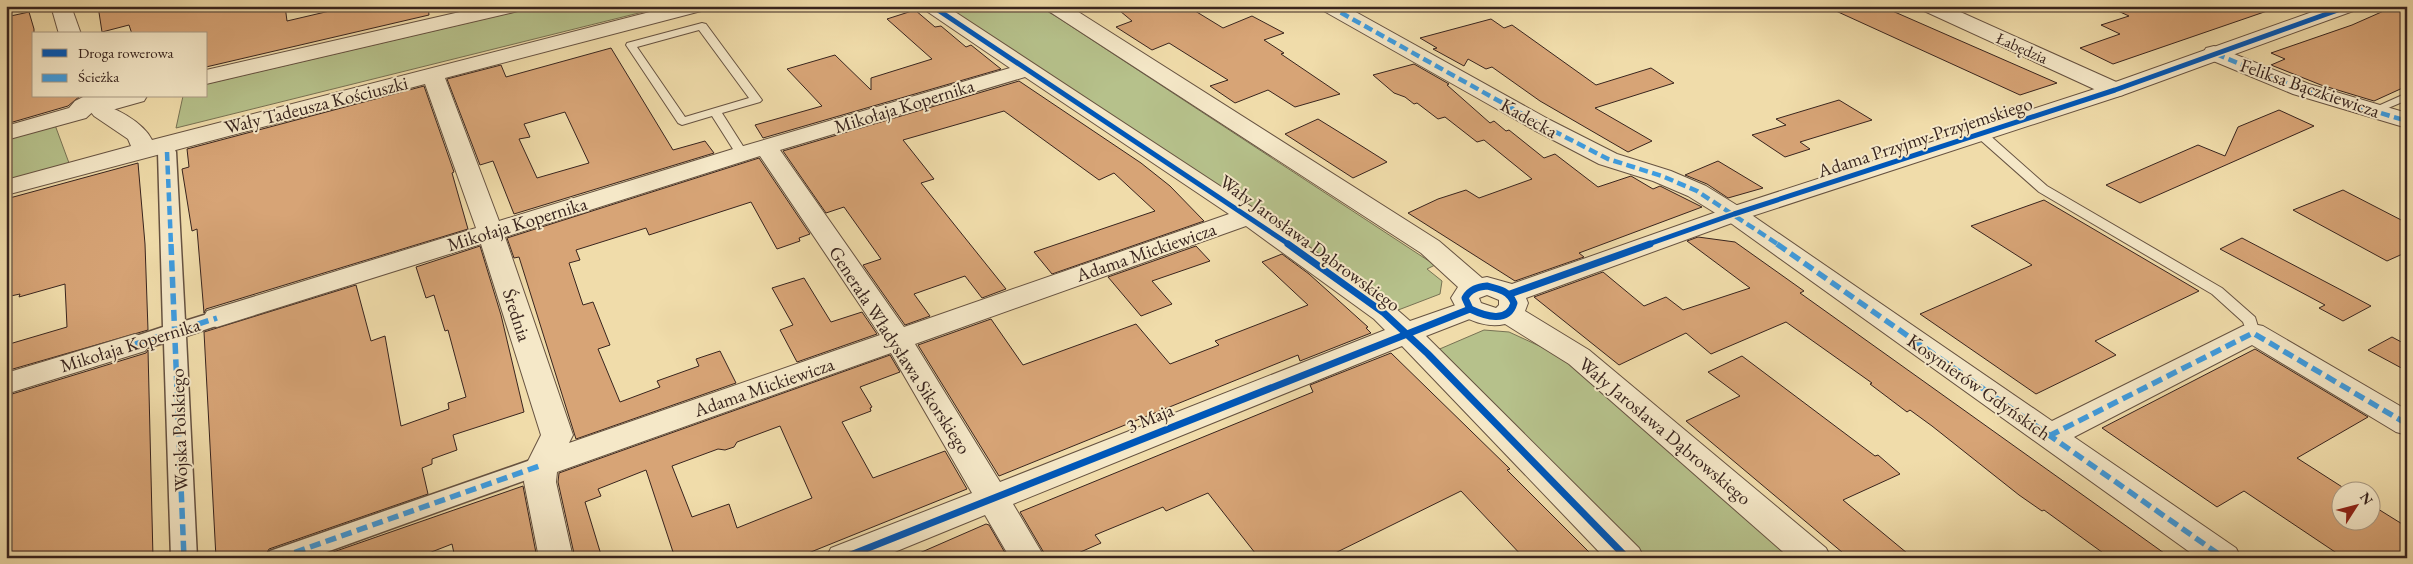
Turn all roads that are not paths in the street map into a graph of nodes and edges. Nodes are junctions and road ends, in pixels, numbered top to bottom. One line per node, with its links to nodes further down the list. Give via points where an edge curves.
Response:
1 (61, 6): 12 (street)
2 (514, 6): 16 (street)
3 (698, 6): 9 (street, Wały Tadeusza Kościuszki)
4 (932, 6): 14 (street, Wały Jarosława Dąbrowskiego)
5 (1054, 6): 32 (street, via 1430,247)
6 (1330, 6): 29 (street, Kadecka, via 1608,160 1662,176 1697,191)
7 (1929, 6): 17 (street, Łabędzia)
8 (2349, 6): 13 (street, Adama Przyjmy-Przyjemskiego)
9 (674, 12): 10 (street, Wały Tadeusza Kościuszki); 11 (street)
10 (638, 29): 11 (lane); 15 (street, Wały Tadeusza Kościuszki); 22 (lane, via 632,45 682,121)
11 (688, 30): 22 (lane, via 702,26 756,100)
12 (69, 32)
13 (2214, 53): 17 (street, Adama Przyjmy-Przyjemskiego); 21 (street, Feliksa Bączkiewicza, via 2301,89)
14 (1028, 69): 27 (street, Mikołaja Kopernika); 30 (street, Wały Jarosława Dąbrowskiego)
15 (433, 75): 26 (street, Wały Tadeusza Kościuszki); 31 (street, Średnia)
16 (208, 77)
17 (2115, 90): 25 (street, Adama Przyjmy-Przyjemskiego)
18 (2407, 96): 21 (lane)
19 (127, 98): 20 (street)
20 (95, 105): 24 (street); 26 (street)
21 (2375, 110): 23 (street, Feliksa Bączkiewicza)
22 (715, 112): 27 (lane)
23 (2402, 120)
24 (6, 133)
25 (1982, 135): 29 (street, Adama Przyjmy-Przyjemskiego); 37 (lane, via 2043,189 2216,291 2250,320)
26 (156, 151): 28 (street, Wały Tadeusza Kościuszki); 35 (street, Wojska Polskiego)
27 (754, 151): 31 (street, Mikołaja Kopernika); 38 (street, Generała Władysława Sikorskiego)
28 (6, 188)
29 (1734, 214): 33 (street, Adama Przyjmy-Przyjemskiego); 42 (street, Kosynierów Gdyńskich)
30 (1249, 216): 36 (street, Wały Jarosława Dąbrowskiego, via 1384,313); 38 (street, Adama Mickiewicza)
31 (490, 232): 34 (street, Mikołaja Kopernika); 43 (street, Średnia, via 557,435)
32 (1473, 299): 33 (street, Adama Przyjmy-Przyjemskiego, via 1490,318); 36 (street, 3 Maja)
33 (1510, 304): 51 (street, Wały Jarosława Dąbrowskiego, via 1579,357)
34 (217, 318): 35 (street, Mikołaja Kopernika)
35 (175, 331): 39 (street, Mikołaja Kopernika); 45 (street, Wojska Polskiego)
36 (1406, 333): 44 (street, 3 Maja); 50 (street, Wały Jarosława Dąbrowskiego)
37 (2253, 334): 41 (street); 42 (street)
38 (898, 340): 43 (street, Adama Mickiewicza); 44 (street, Generała Władysława Sikorskiego)
39 (135, 344): 40 (street, Mikołaja Kopernika)
40 (6, 384)
41 (2407, 424)
42 (2049, 436): 52 (street, Kosynierów Gdyńskich)
43 (542, 465): 46 (street, Adama Mickiewicza); 47 (street, Średnia, via 540,482)
44 (993, 498): 48 (street, 3 Maja); 49 (street, Generała Władysława Sikorskiego)
45 (184, 558)
46 (279, 558)
47 (556, 558)
48 (842, 558)
49 (1028, 558)
50 (1627, 558)
51 (1814, 558)
52 (2224, 558)

